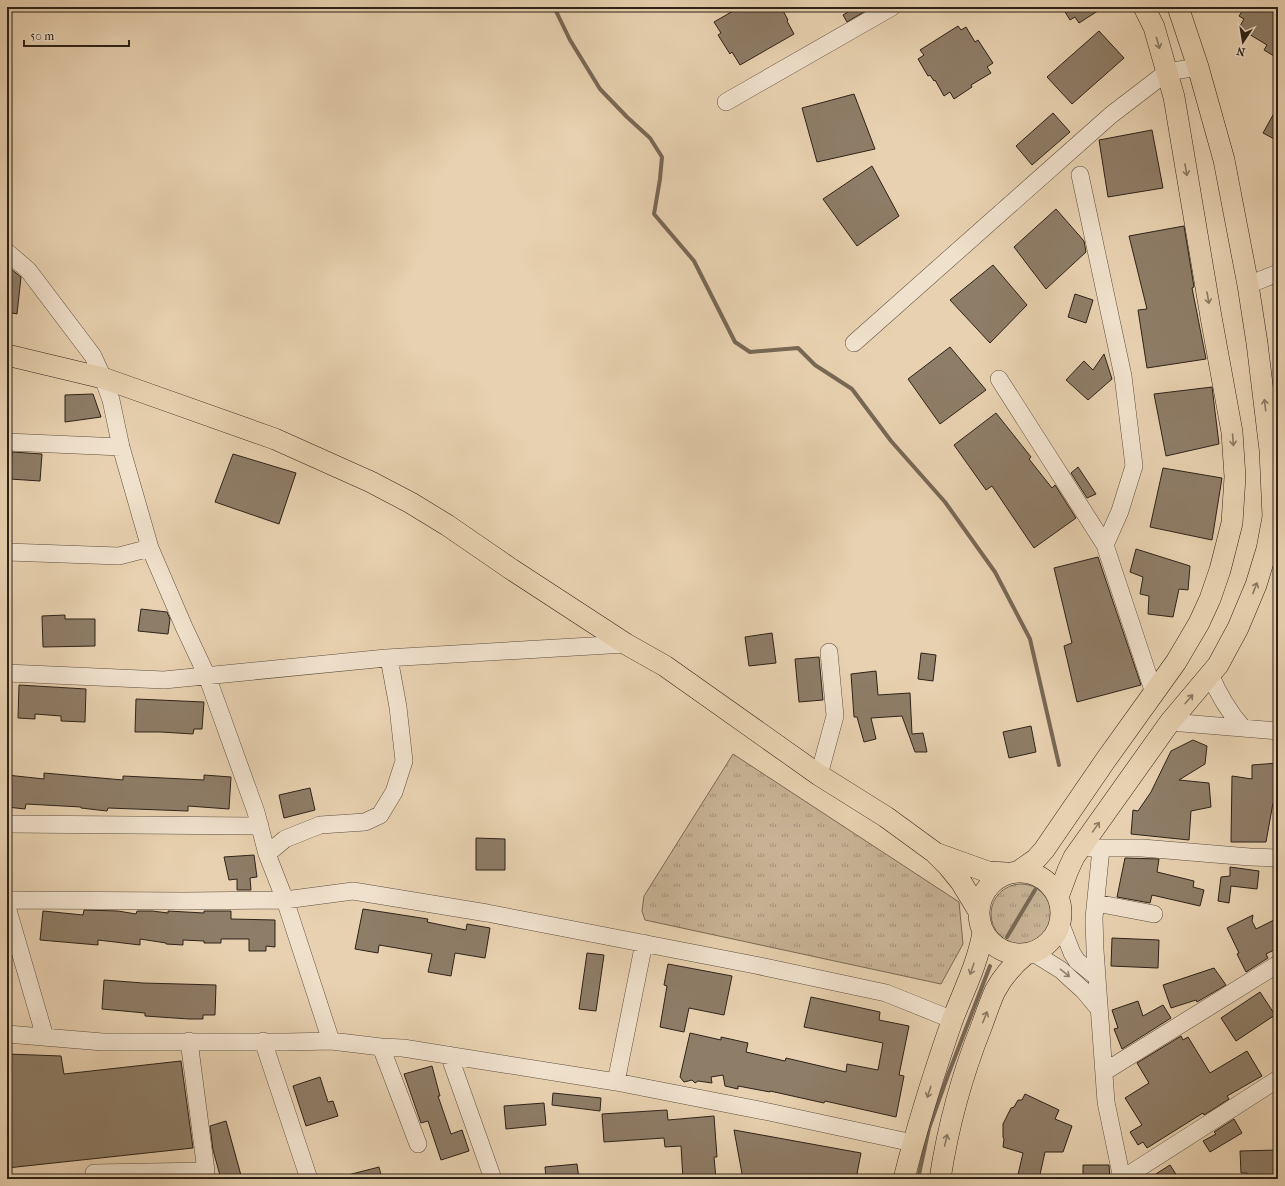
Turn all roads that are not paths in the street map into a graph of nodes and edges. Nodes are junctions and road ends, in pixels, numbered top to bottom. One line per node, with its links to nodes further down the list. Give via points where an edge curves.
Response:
1 (892, 7): 6 (street)
2 (1144, 7): 5 (main road, one-way to 5, via 1154,27)
3 (1178, 7): 4 (main road)
4 (1198, 67): 5 (street); 10 (main road, via 1224,160)
5 (1167, 72): 11 (street, via 1111,115); 26 (main road, one-way to 26, via 1174,97 1232,432 1235,477 1232,523 1210,599 1176,662)
6 (726, 102)
7 (1080, 175): 17 (street, via 1123,376 1134,466 1120,511)
8 (7, 252): 13 (street, via 28,270 93,356)
9 (1278, 273): 10 (street)
10 (1248, 285): 24 (main road, one-way to 10, via 1218,665 1238,628 1256,585 1273,517 1270,450)
11 (854, 343)
12 (7, 355): 13 (main road)
13 (103, 378): 16 (street, via 111,400); 20 (main road, via 275,439 371,482 447,525)
14 (998, 379): 17 (street)
15 (7, 442): 16 (street)
16 (121, 447): 18 (street)
17 (1105, 545): 26 (street)
18 (150, 548): 19 (street, via 119,556); 25 (street)
19 (7, 552)
20 (626, 644): 22 (street); 30 (main road, via 665,666)
21 (829, 652): 30 (street, via 835,716)
22 (389, 658): 25 (street); 35 (street, via 404,761 394,792 380,815 365,822 320,825 285,839)
23 (7, 673): 25 (street, via 164,680)
24 (1210, 674): 27 (main road, one-way to 24); 28 (street, via 1229,712)
25 (207, 676): 32 (street)
26 (1154, 693): 37 (main road, via 1044,850 1036,859)
27 (1170, 722): 28 (street); 33 (main road, one-way to 27)
28 (1243, 728): 29 (street)
29 (1278, 731)
30 (819, 775): 34 (main road, via 886,817)
31 (7, 824): 32 (street)
32 (260, 826): 35 (street)
33 (1092, 848): 36 (street, via 1142,848); 38 (main road, via 1068,870); 41 (street)
34 (934, 852): 37 (main road, via 988,872); 43 (main road, via 961,882)
35 (266, 854): 40 (street)
36 (1278, 858)
37 (1013, 872): 38 (main road, via 1032,873 1043,878 1052,886); 43 (main road, via 996,879 987,887)
38 (1058, 897): 45 (main road)
39 (7, 900): 40 (street)
40 (285, 900): 47 (street, via 353,890); 55 (street)
41 (1096, 903): 44 (street); 50 (street)
42 (7, 907): 54 (street)
43 (978, 910): 46 (main road)
44 (1154, 914)
45 (1060, 922): 48 (main road, via 1056,934 1050,941); 50 (street, via 1072,953)
46 (983, 932): 48 (main road, via 999,949 1017,954); 52 (main road, one-way to 52)
47 (644, 944): 52 (street, via 886,993); 62 (street)
48 (1029, 953): 51 (street, one-way to 51, via 1072,978); 69 (main road, one-way to 48, via 945,1144 977,1036 995,991 1013,965)
49 (1278, 964): 60 (street)
50 (1097, 977): 51 (street)
51 (1099, 1008): 60 (street)
52 (953, 1020): 63 (main road, one-way to 63)
53 (7, 1034): 54 (street)
54 (45, 1037): 56 (street, via 103,1042)
55 (331, 1040): 57 (street); 58 (street)
56 (189, 1041): 57 (street); 65 (street, via 206,1171)
57 (263, 1041): 66 (street)
58 (381, 1047): 59 (street); 64 (street)
59 (449, 1055): 62 (street); 67 (street)
60 (1104, 1072): 70 (street, via 1106,1102)
61 (1278, 1079): 70 (street)
62 (616, 1082): 63 (street)
63 (913, 1143): 68 (main road)
64 (418, 1144)
65 (94, 1173)
66 (309, 1179)
67 (493, 1179)
68 (904, 1179)
69 (940, 1179)
70 (1122, 1179)

